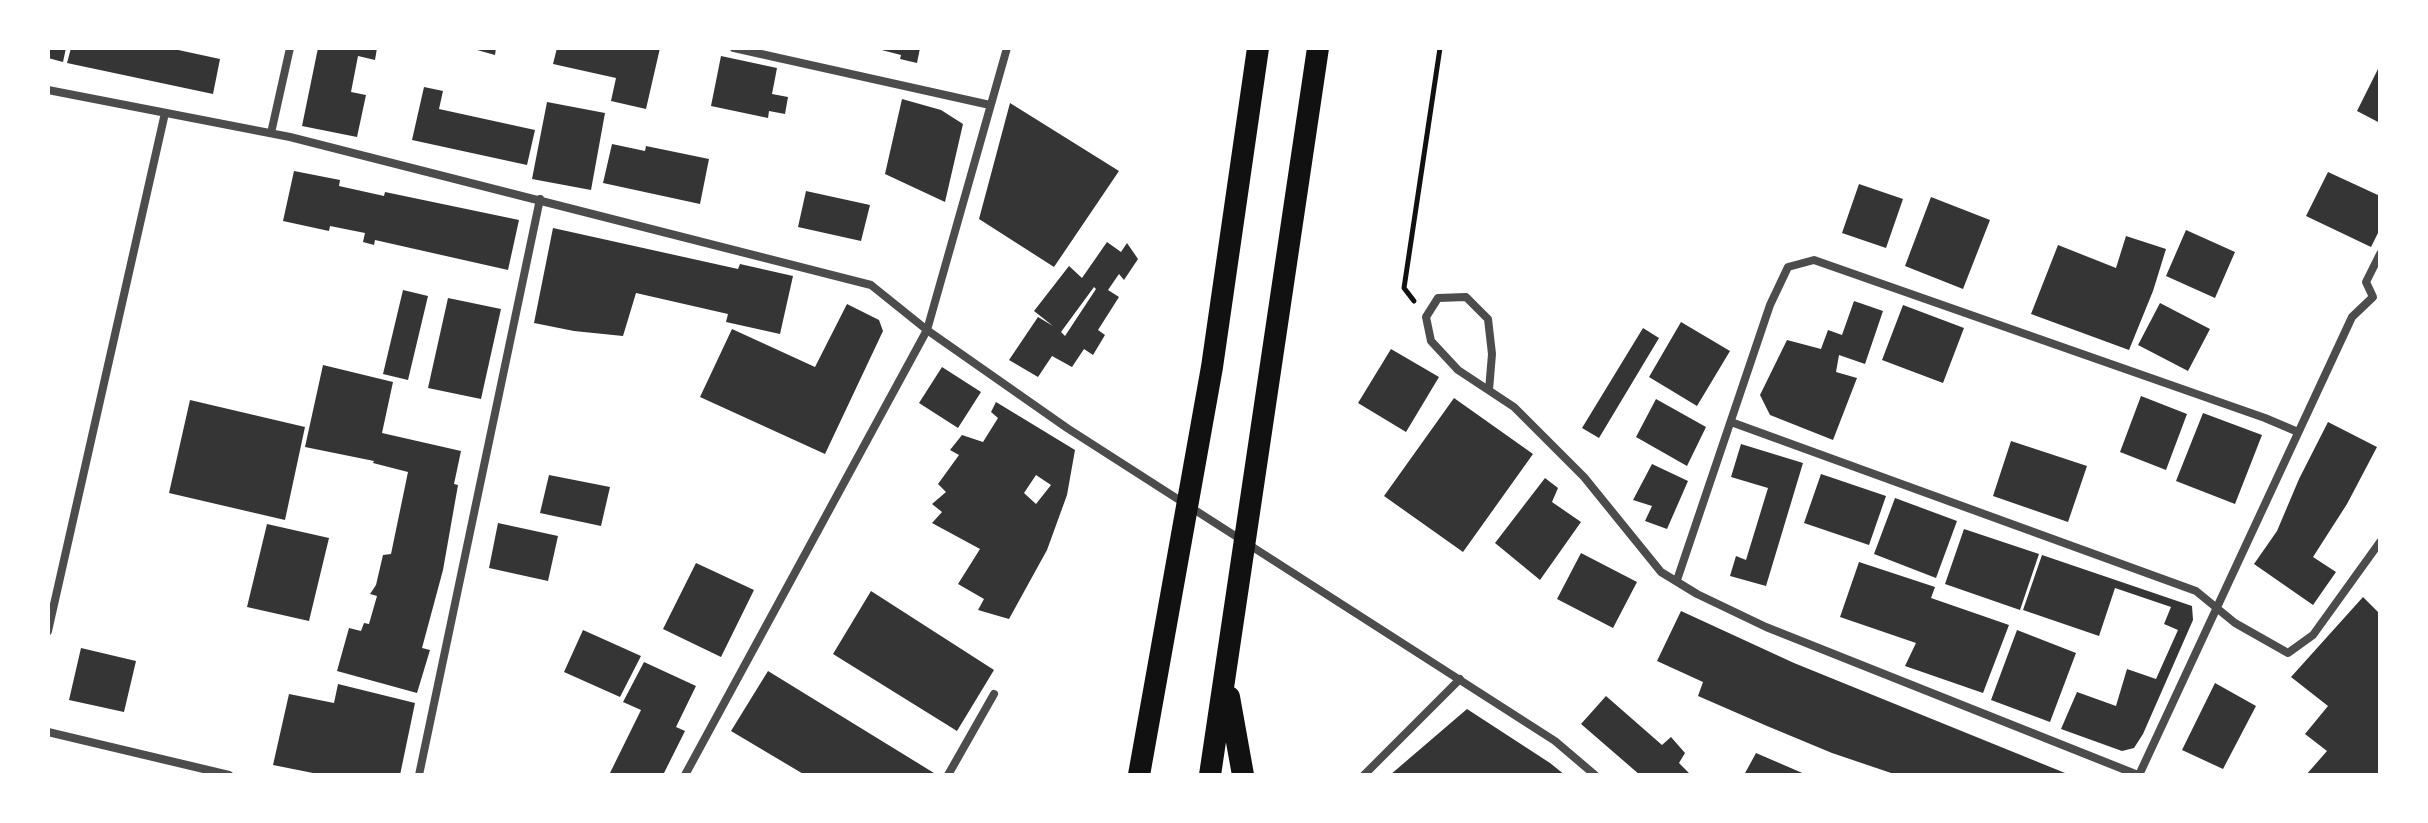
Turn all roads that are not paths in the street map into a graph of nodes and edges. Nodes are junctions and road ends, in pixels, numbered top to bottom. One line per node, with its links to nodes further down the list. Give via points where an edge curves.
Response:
1 (290, 48): 9 (street)
2 (734, 48): 7 (street)
3 (1007, 48): 7 (street)
4 (1258, 48): 29 (highway, via 1212,367)
5 (1318, 48): 21 (highway)
6 (48, 90): 8 (street)
7 (990, 105): 13 (street)
8 (165, 113): 9 (street); 20 (street)
9 (271, 133): 10 (street)
10 (540, 199): 13 (street, via 871,285); 26 (street)
11 (2380, 254): 12 (street, via 2366,282)
12 (2376, 299): 16 (street, via 2352,317)
13 (927, 330): 22 (street, via 1067,428); 27 (street)
14 (1489, 390): 14 (street, via 1488,319 1466,297 1438,298 1426,317 1431,341 1458,370); 18 (street, via 1514,407 1584,477 1661,572)
15 (1731, 422): 16 (street, via 1788,267 1814,260); 18 (street); 19 (street, via 2196,591)
16 (2298, 432): 19 (street)
17 (2380, 542): 19 (street, via 2313,635 2288,653)
18 (1677, 580): 34 (street, via 1766,627)
19 (2216, 606): 34 (street)
20 (48, 631)
21 (1226, 678): 30 (highway); 31 (highway)
22 (1460, 679): 32 (street); 33 (street, via 1555,741)
23 (994, 694): 28 (street)
24 (48, 732): 25 (street)
25 (229, 775)
26 (419, 775)
27 (685, 775)
28 (948, 775)
29 (1139, 775)
30 (1210, 775)
31 (1243, 775)
32 (1364, 775)
33 (1595, 775)
34 (2139, 775)

